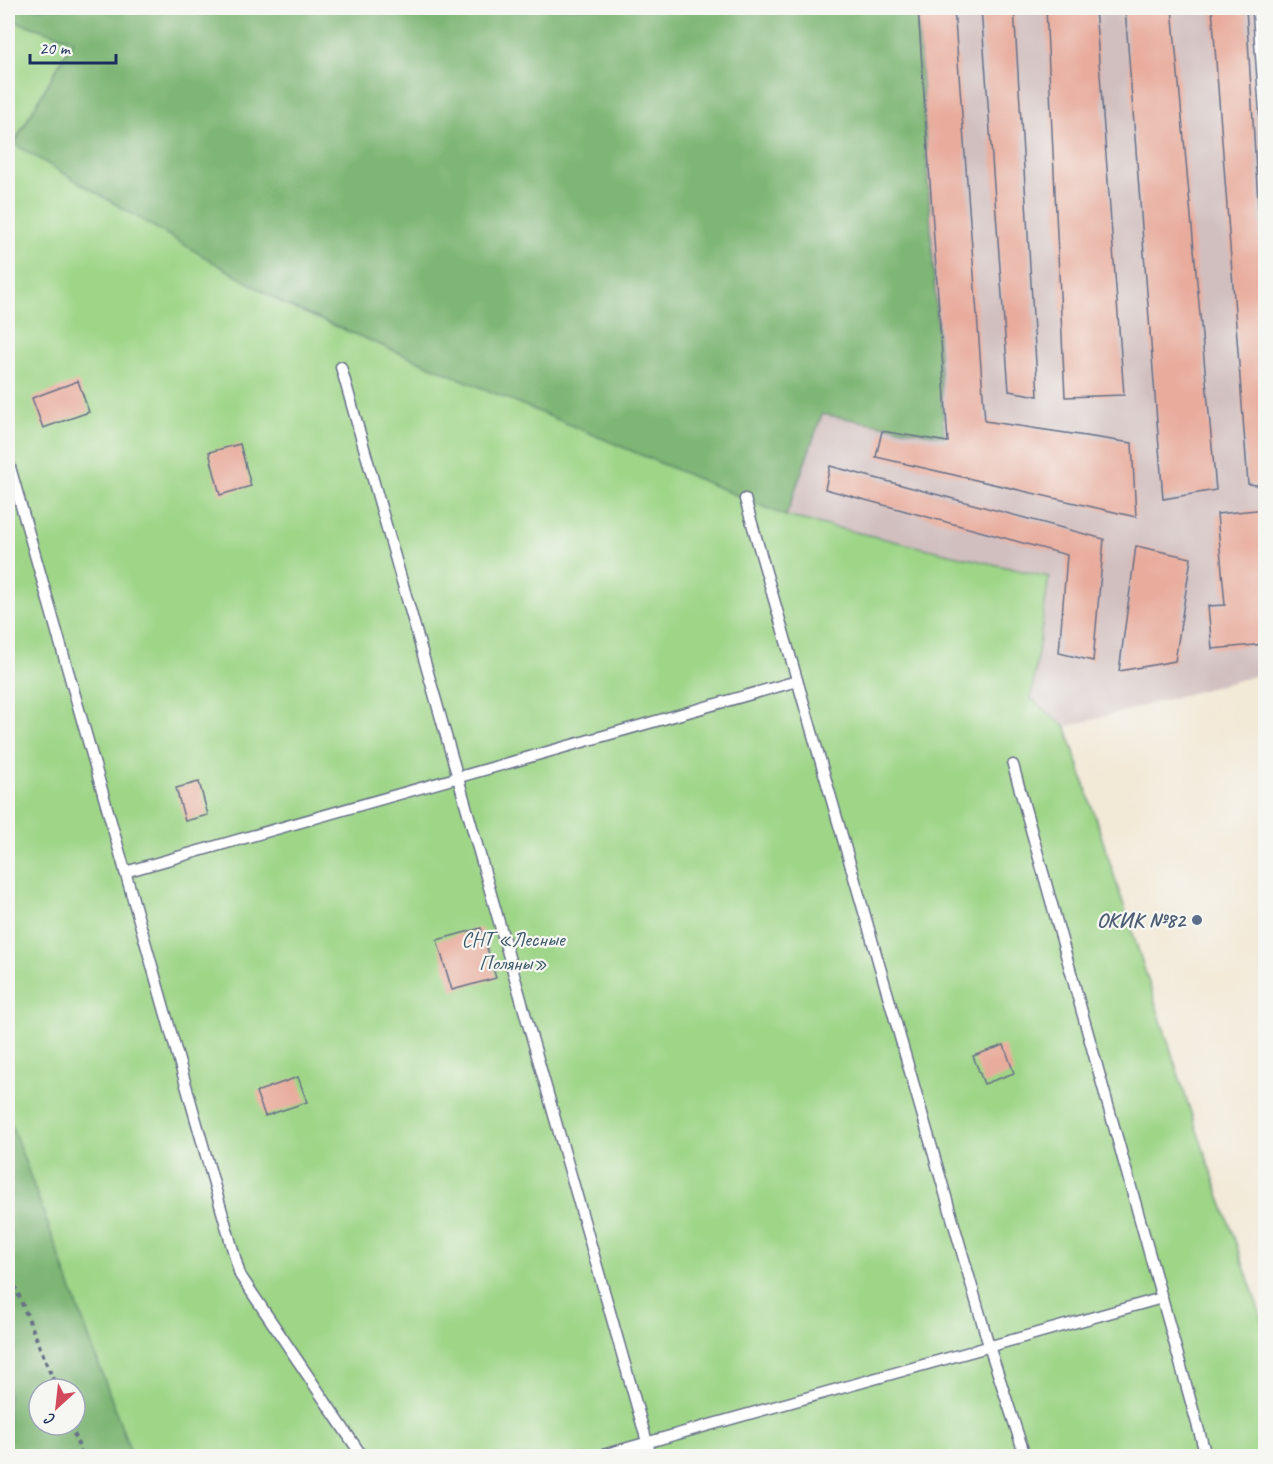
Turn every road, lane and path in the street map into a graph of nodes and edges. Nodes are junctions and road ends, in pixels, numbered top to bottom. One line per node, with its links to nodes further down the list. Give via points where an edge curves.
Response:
1 (1266, 10): 2 (lane, via 1258,12)
2 (1266, 125)
3 (341, 367): 8 (lane)
4 (8, 460): 9 (lane)
5 (745, 499): 6 (lane)
6 (797, 681): 8 (lane); 12 (lane)
7 (1013, 765): 11 (lane)
8 (458, 777): 9 (lane); 15 (lane)
9 (125, 872): 17 (lane, via 240,1275)
10 (8, 1269): 13 (path)
11 (1162, 1298): 12 (lane); 21 (lane)
12 (989, 1346): 15 (lane); 20 (lane)
13 (52, 1377)
14 (75, 1437): 16 (path)
15 (649, 1445): 18 (lane); 19 (lane)
16 (82, 1456)
17 (362, 1456)
18 (599, 1456)
19 (651, 1456)
20 (1024, 1456)
21 (1206, 1456)

